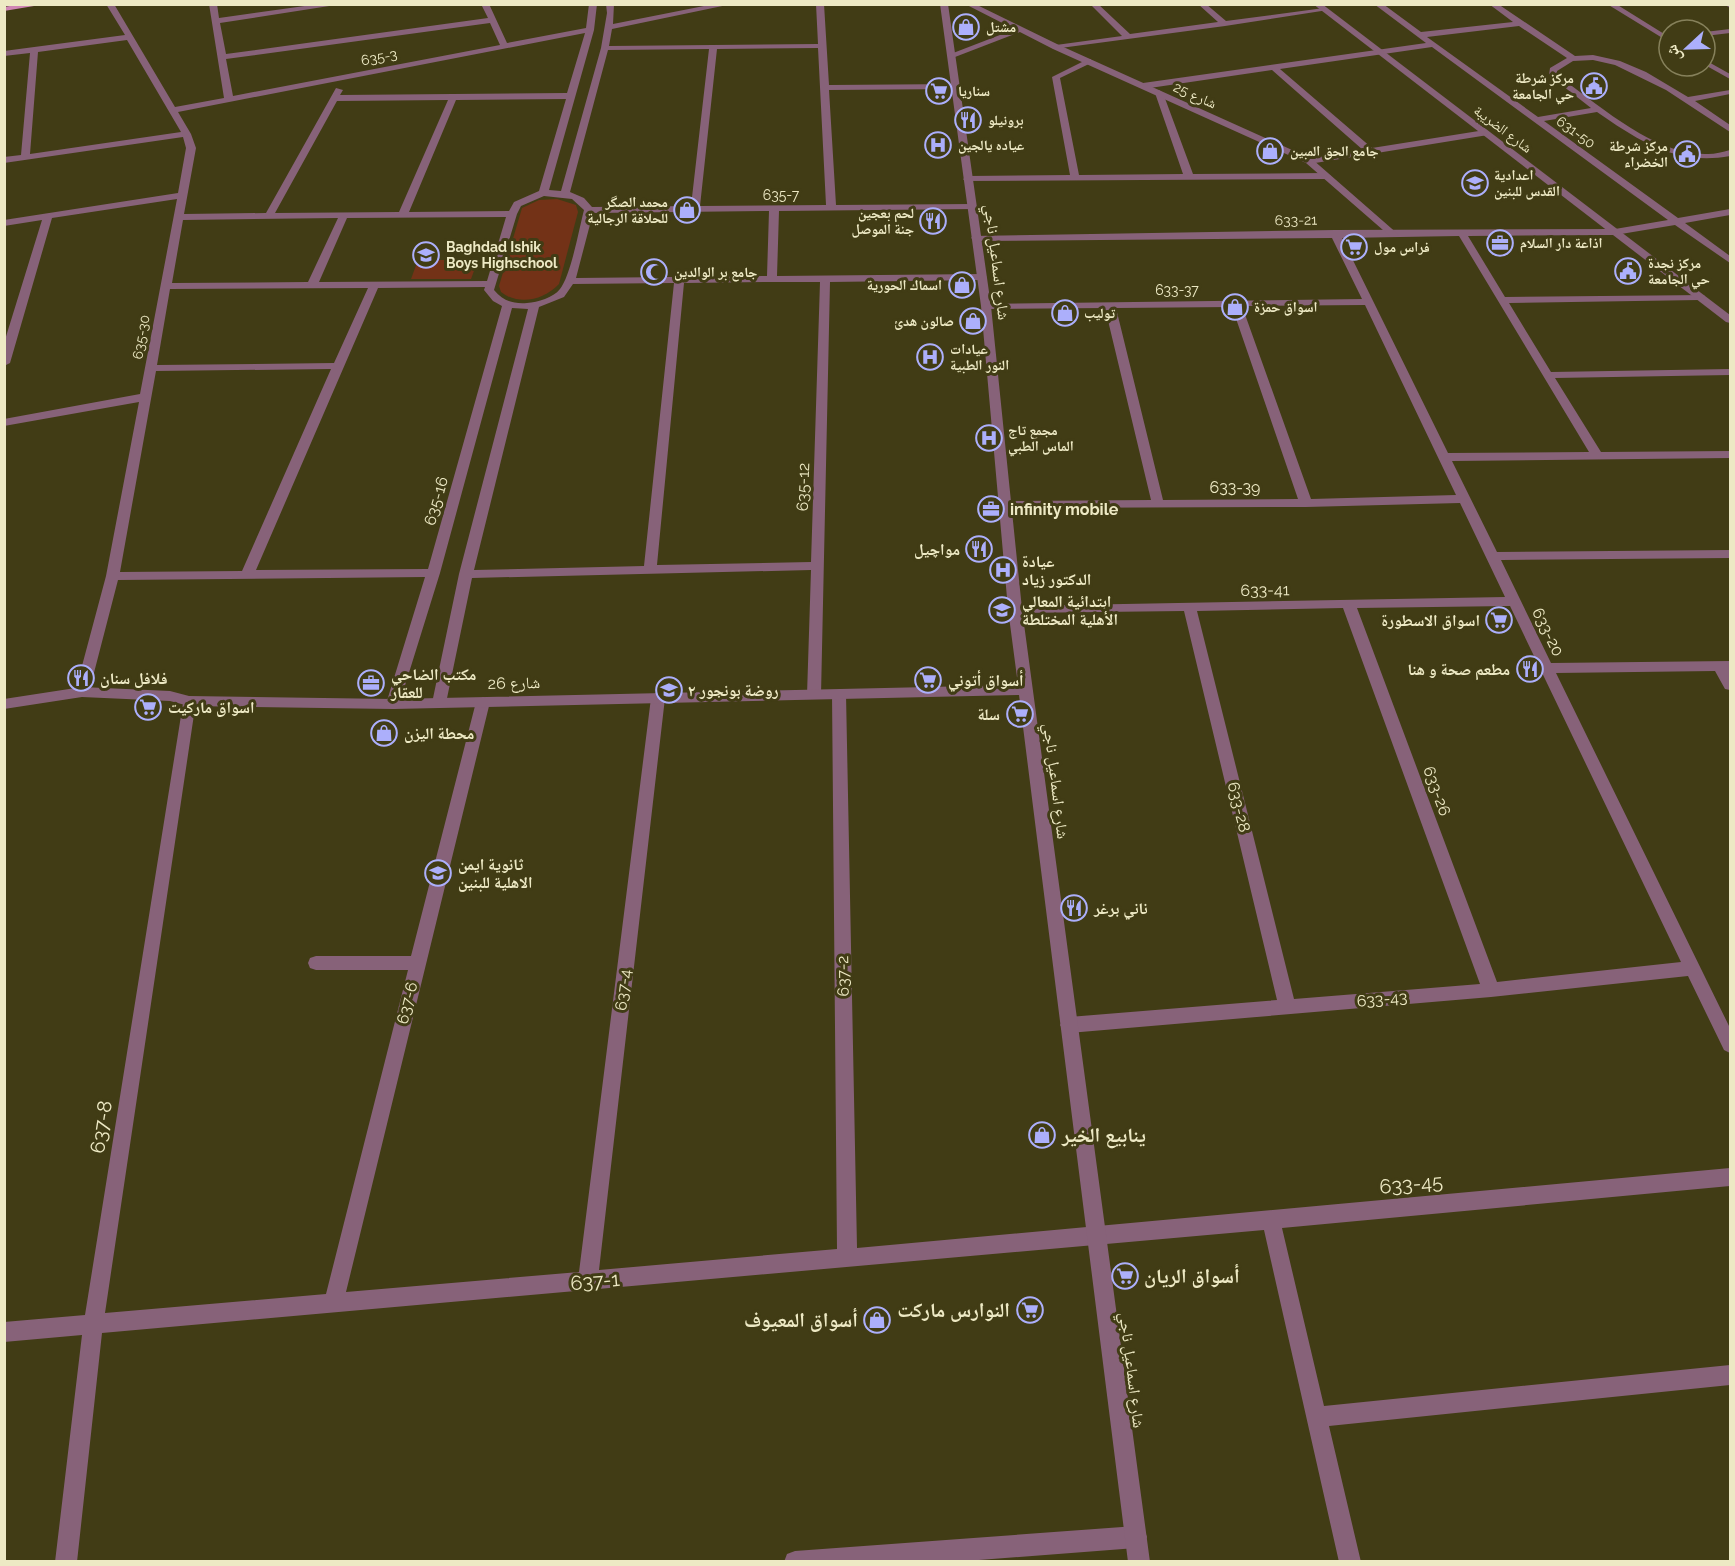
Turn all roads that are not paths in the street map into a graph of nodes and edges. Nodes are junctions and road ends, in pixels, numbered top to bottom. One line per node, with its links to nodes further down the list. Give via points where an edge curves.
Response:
1 (43, 4): 19 (main road)
2 (110, 4): 29 (street, 635-30)
3 (213, 4): 21 (street)
4 (339, 4): 21 (street)
5 (486, 4): 20 (street)
6 (593, 4): 25 (street)
7 (610, 4): 24 (street)
8 (729, 4): 17 (street)
9 (820, 4): 32 (street)
10 (944, 4): 40 (street, شارع اسماعيل ناجي)
11 (968, 4): 26 (street, شارع 25)
12 (1093, 4): 30 (street)
13 (1202, 4): 23 (street)
14 (1377, 4): 28 (street, 631-50)
15 (1492, 4): 22 (street)
16 (1610, 4): 27 (street)
17 (717, 5): 24 (street)
18 (1320, 7): 23 (street); 38 (street, شارع الضريبة)
19 (4, 9)
20 (493, 20): 33 (street); 41 (street)
21 (216, 21): 41 (street)
22 (1520, 23): 28 (street); 42 (street)
23 (1225, 24): 30 (street)
24 (609, 27): 36 (street)
25 (590, 30): 33 (street, 635-3); 53 (street)
26 (1021, 30): 35 (street, شارع 25); 40 (street)
27 (1657, 32)
28 (1420, 35): 31 (street, 631-50)
29 (130, 37): 37 (street); 59 (street, 635-30)
30 (1128, 37): 35 (street)
31 (1432, 45): 38 (street); 60 (street, 631-50)
32 (823, 46): 34 (street); 50 (street)
33 (505, 47): 47 (street, 635-3)
34 (713, 47): 36 (street); 78 (street)
35 (1056, 47): 43 (street, شارع 25)
36 (605, 48): 74 (street)
37 (34, 50): 39 (street); 66 (street)
38 (1379, 52): 44 (street); 62 (street, شارع الضريبة)
39 (4, 54)
40 (952, 55): 48 (street, شارع اسماعيل ناجي)
41 (222, 57): 56 (street)
42 (1572, 58): 57 (street, via 1604,60 1635,68); 58 (street, via 1557,65 1553,75)
43 (1088, 61): 49 (street, شارع 25); 71 (street, via 1056,77)
44 (1273, 67): 49 (street); 64 (street)
45 (1717, 69): 46 (street)
46 (1731, 77)
47 (345, 78): 55 (street); 56 (street, 635-3)
48 (955, 86): 50 (street); 72 (street, شارع اسماعيل ناجي)
49 (1143, 86): 52 (street, شارع 25)
50 (825, 88): 77 (street)
51 (1731, 92): 57 (street)
52 (1159, 93): 68 (street, شارع 25); 70 (street)
53 (571, 96): 54 (street); 73 (street)
54 (453, 97): 55 (street); 84 (street)
55 (334, 98): 86 (street)
56 (229, 99): 59 (street, 635-3)
57 (1685, 100): 61 (street)
58 (1600, 109): 60 (street); 65 (street, via 1662,148 1692,155)
59 (173, 110): 63 (street, 635-30)
60 (1536, 120): 88 (street, 631-50)
61 (1731, 129)
62 (1485, 133): 64 (street); 90 (street, شارع الضريبة)
63 (187, 134): 66 (street); 75 (street, 635-30, via 191,148)
64 (1370, 151): 68 (street)
65 (1728, 156)
66 (26, 157): 67 (street)
67 (4, 160)
68 (1309, 160): 69 (street, شارع 25)
69 (1326, 176): 70 (street); 93 (street, شارع 25)
70 (1189, 177): 71 (street)
71 (1075, 178): 72 (street)
72 (968, 179): 76 (street, شارع اسماعيل ناجي)
73 (543, 193): 74 (street); 82 (street, via 517,204)
74 (565, 193): 80 (street, via 584,202)
75 (182, 195): 85 (street); 87 (street, 635-30)
76 (972, 207): 77 (street, 635-7); 94 (street, شارع اسماعيل ناجي)
77 (831, 208): 79 (street, 635-7)
78 (695, 209): 79 (street, 635-7); 80 (street, 635-7)
79 (774, 209): 99 (street)
80 (589, 210): 100 (street)
81 (1731, 212): 88 (street, 633-21)
82 (512, 214): 84 (street); 101 (street)
83 (344, 215): 84 (street); 86 (street); 102 (street)
84 (403, 215)
85 (48, 216): 89 (street); 114 (street)
86 (269, 216): 87 (street)
87 (178, 217): 104 (street, 635-30)
88 (1677, 221): 90 (street, 633-21); 95 (street, 631-50)
89 (4, 223)
90 (1615, 232): 92 (street, 633-21); 105 (street, شارع الضريبة)
91 (1335, 233): 93 (street, 633-21); 94 (street, 633-21); 107 (street, 633-20)
92 (1462, 234): 93 (street, 633-21); 106 (street)
93 (1394, 235)
94 (976, 238): 96 (street, شارع اسماعيل ناجي)
95 (1731, 260)
96 (982, 277): 97 (street); 112 (street, شارع اسماعيل ناجي)
97 (825, 279): 99 (street); 130 (street, 635-12)
98 (679, 280): 99 (street); 100 (street); 131 (street)
99 (772, 280)
100 (568, 281): 109 (street, via 560,294)
101 (490, 284): 103 (street); 111 (street, via 495,300)
102 (312, 285): 103 (street); 104 (street)
103 (374, 285): 115 (street)
104 (165, 286): 116 (street, 635-30)
105 (1701, 297): 106 (street); 113 (street, شارع الضريبة)
106 (1502, 300): 118 (street)
107 (1368, 302): 108 (street, 633-37); 123 (street, 633-20)
108 (1236, 304): 110 (street, 633-37); 125 (street)
109 (534, 305): 111 (street); 133 (street)
110 (1110, 305): 112 (street, 633-37); 126 (street)
111 (507, 306): 132 (street, 635-16)
112 (986, 306): 127 (street, شارع اسماعيل ناجي)
113 (1731, 320)
114 (4, 363)
115 (339, 366): 116 (street); 134 (street)
116 (151, 368): 119 (street, 635-30)
117 (1731, 372): 118 (street)
118 (1548, 375): 122 (street)
119 (145, 397): 120 (street); 135 (street, 635-30)
120 (4, 423)
121 (1731, 455): 122 (street)
122 (1597, 456): 123 (street)
123 (1444, 458): 124 (street, 633-20)
124 (1464, 499): 125 (street, 633-39); 129 (street, 633-20)
125 (1306, 503): 126 (street, 633-39)
126 (1158, 504): 127 (street, 633-39)
127 (1006, 505): 139 (street, شارع اسماعيل ناجي)
128 (1731, 554): 129 (street)
129 (1492, 556): 136 (street, 633-20)
130 (818, 566): 131 (street); 146 (street, 635-12)
131 (651, 570): 133 (street)
132 (433, 573): 134 (street); 152 (street, 635-16)
133 (466, 574): 150 (street)
134 (247, 575): 135 (street)
135 (113, 576): 144 (street, 635-30)
136 (1514, 601): 137 (street, 633-41); 141 (street, 633-20)
137 (1348, 605): 138 (street, 633-41); 156 (street, 633-26)
138 (1190, 608): 139 (street, 633-41); 157 (street, 633-28)
139 (1016, 609): 143 (street, شارع اسماعيل ناجي)
140 (1725, 666): 141 (street); 142 (street)
141 (1547, 668): 155 (street, 633-20)
142 (1731, 686)
143 (1026, 690): 145 (street, شارع 26); 158 (street, شارع اسماعيل ناجي)
144 (82, 692): 148 (street, شارع 26, via 170,696); 151 (street, شارع 26)
145 (839, 694): 146 (street, شارع 26); 163 (street, 637-2)
146 (814, 695): 147 (street, شارع 26)
147 (658, 698): 149 (street, شارع 26); 164 (street, 637-4)
148 (189, 701): 152 (street, شارع 26); 166 (street, 637-8)
149 (483, 702): 150 (street, شارع 26); 154 (street, 637-6)
150 (439, 703): 152 (street, شارع 26)
151 (4, 704)
152 (393, 704)
153 (316, 963): 154 (street)
154 (417, 963): 165 (street, 637-6)
155 (1693, 968): 156 (street, 633-43); 159 (street, 633-20)
156 (1491, 990): 157 (street, 633-43)
157 (1287, 1007): 158 (street, 633-43)
158 (1070, 1025): 162 (street, شارع اسماعيل ناجي)
159 (1731, 1045)
160 (1731, 1177): 161 (street, 633-45)
161 (1271, 1220): 162 (street, 633-45); 169 (street)
162 (1096, 1236): 163 (street, 637-1); 170 (street, شارع اسماعيل ناجي)
163 (847, 1259): 164 (street, 637-1)
164 (588, 1282): 165 (street, 637-1)
165 (333, 1304): 166 (street, 637-1)
166 (93, 1325): 167 (street, 637-1); 172 (street, 637-8)
167 (4, 1332)
168 (1731, 1375): 169 (street)
169 (1316, 1417): 175 (street)
170 (1136, 1537): 171 (street); 174 (street, شارع اسماعيل ناجي)
171 (849, 1560): 173 (street)
172 (66, 1562)
173 (795, 1562)
174 (1139, 1562)
175 (1350, 1562)

